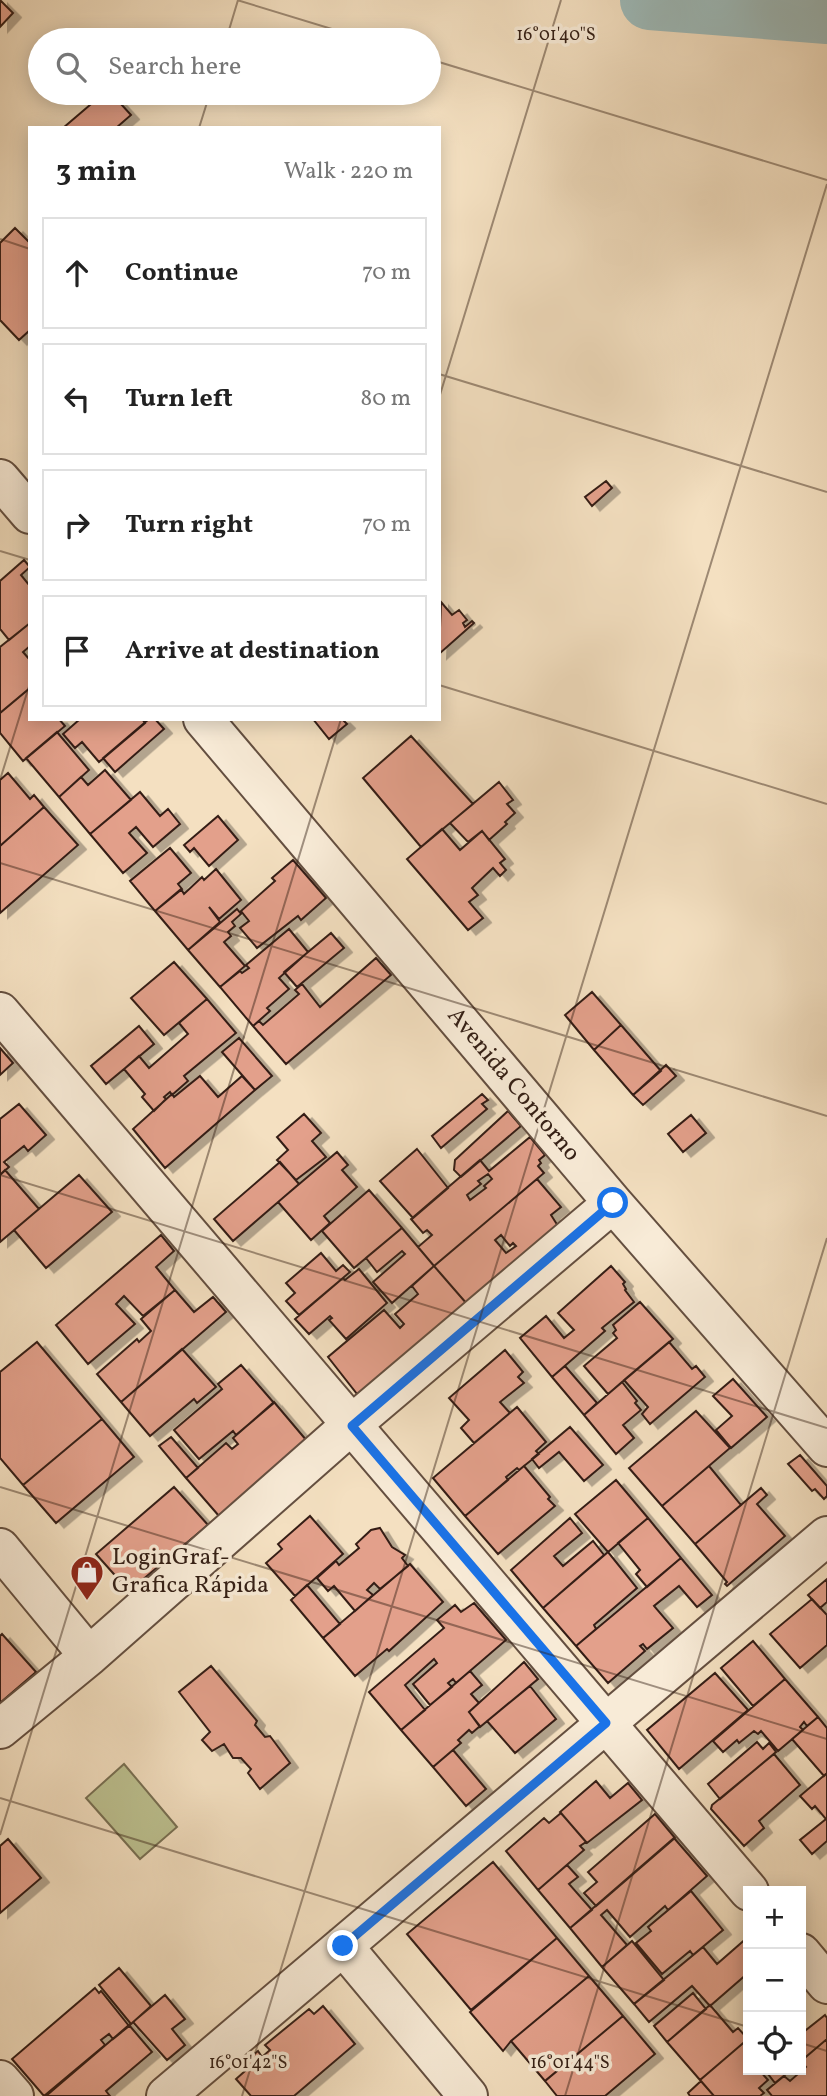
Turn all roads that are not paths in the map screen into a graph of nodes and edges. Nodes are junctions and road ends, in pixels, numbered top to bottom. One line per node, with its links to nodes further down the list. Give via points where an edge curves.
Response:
1 (0, 479): 2 (street)
2 (28, 512)
3 (205, 721): 5 (street, Avenida Contorno)
4 (0, 1012): 6 (street)
5 (613, 1203): 6 (street); 7 (street, Avenida Contorno)
6 (352, 1426): 10 (street); 11 (street)
7 (827, 1447)
8 (827, 1536): 11 (street)
9 (0, 1548): 10 (street)
10 (89, 1656): 12 (street)
11 (606, 1723): 13 (street); 14 (street)
12 (0, 1729)
13 (745, 1886)
14 (343, 1946): 19 (street); 20 (street)
15 (806, 1959): 16 (street)
16 (827, 1984)
17 (0, 2080): 18 (street)
18 (14, 2096)
19 (166, 2096)
20 (468, 2096)

